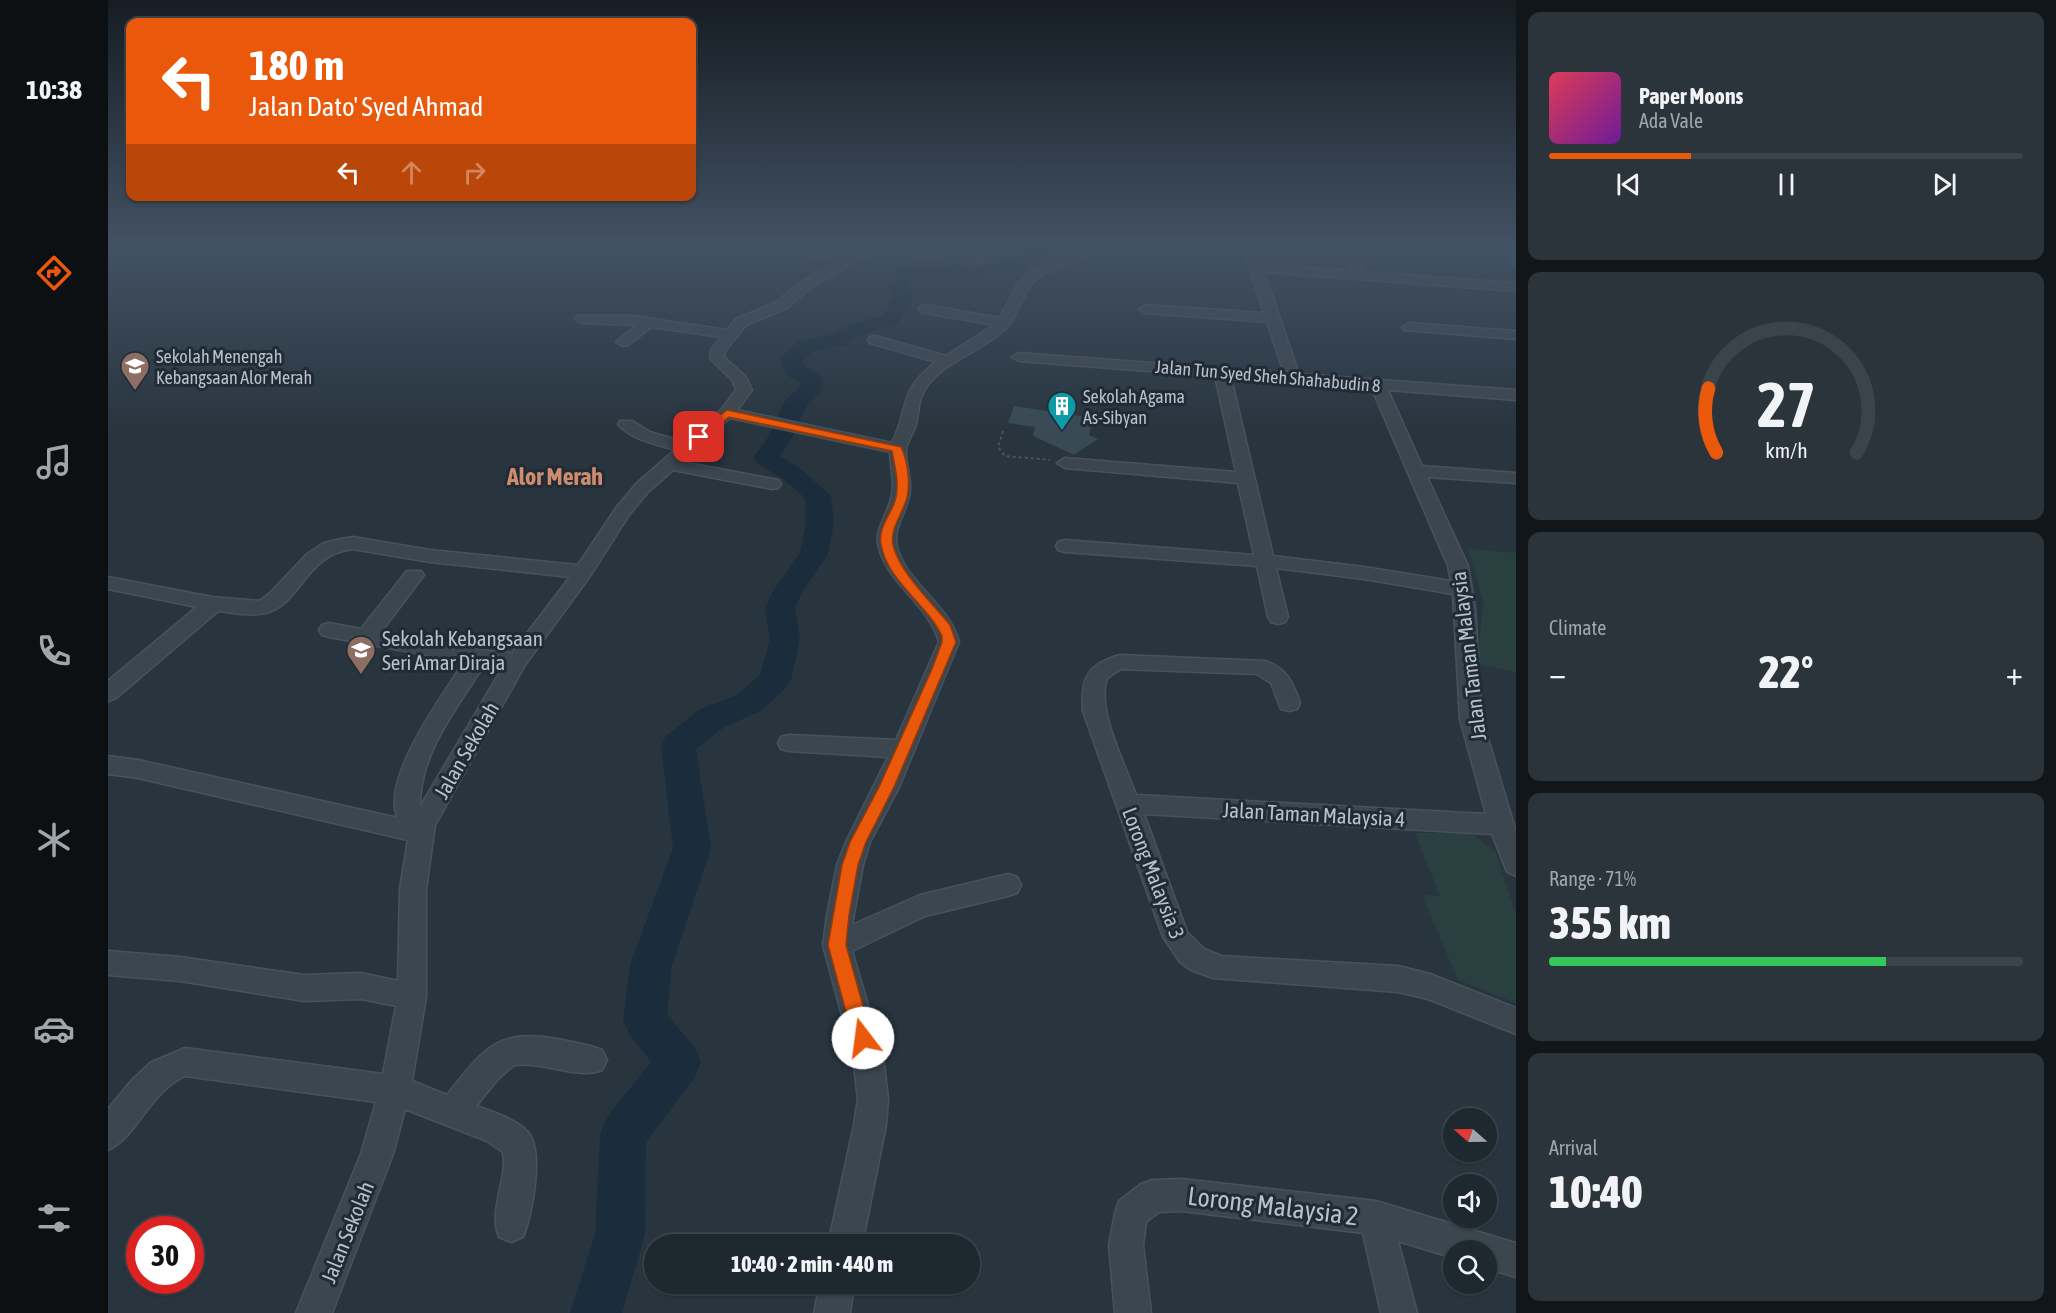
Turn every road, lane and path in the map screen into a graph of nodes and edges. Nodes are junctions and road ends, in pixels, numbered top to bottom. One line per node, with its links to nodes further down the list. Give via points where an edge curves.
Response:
1 (776, 308): 11 (street, via 741,322)
2 (1011, 308): 9 (street)
3 (1270, 308): 6 (street)
4 (926, 309): 9 (street)
5 (1146, 309): 6 (street)
6 (1273, 318): 18 (street)
7 (582, 319): 8 (street)
8 (649, 322): 11 (street); 14 (street)
9 (1004, 323): 16 (street)
10 (1409, 327): 12 (street)
11 (729, 334): 21 (street, Jalan Sekolah, via 717,358 740,379 744,390)
12 (1516, 335)
13 (875, 340): 16 (street)
14 (623, 342)
15 (1019, 357): 17 (street, Jalan Tun Syed Sheh Shahabudin 8)
16 (948, 361): 25 (street, via 917,389 906,432)
17 (1222, 373): 18 (street, Jalan Tun Syed Sheh Shahabudin 8); 29 (street)
18 (1293, 378): 19 (street, Jalan Tun Syed Sheh Shahabudin 8)
19 (1378, 385): 20 (street, Jalan Tun Syed Sheh Shahabudin 8); 28 (street, Jalan Taman Malaysia)
20 (1516, 395)
21 (727, 413): 24 (street, Jalan Sekolah); 25 (street)
22 (626, 424): 24 (street, via 644,435)
23 (1004, 432): 26 (path, via 998,447 1005,456)
24 (686, 448): 27 (street, Jalan Sekolah)
25 (897, 449): 47 (street, via 903,482 901,500 886,533 887,547 897,568 945,628 949,642)
26 (1065, 463): 29 (street)
27 (668, 464): 31 (street); 34 (street, Jalan Sekolah, via 622,512)
28 (1416, 471): 30 (street); 37 (street, Jalan Taman Malaysia, via 1458,566)
29 (1246, 478): 33 (street)
30 (1516, 478)
31 (772, 484)
32 (1065, 546): 33 (street)
33 (1266, 562): 37 (street, via 1396,576); 39 (street)
34 (583, 572): 38 (street, via 342,543 321,551 269,604 252,609); 43 (street, Jalan Sekolah)
35 (414, 575): 41 (street)
36 (108, 583): 38 (street)
37 (1463, 590): 50 (street, Jalan Taman Malaysia, via 1471,719)
38 (215, 603): 44 (street)
39 (1278, 617)
40 (329, 630): 41 (street)
41 (367, 636): 42 (street)
42 (478, 657): 43 (street); 51 (street, via 421,749 410,777 408,813)
43 (517, 661): 51 (street, Jalan Sekolah)
44 (108, 693)
45 (1289, 703): 49 (street, Lorong Malaysia 3, via 1280,677 1268,668 1109,664 1096,678 1093,704)
46 (789, 743): 47 (street)
47 (903, 749): 54 (street, via 850,865)
48 (108, 765): 51 (street)
49 (1128, 804): 50 (street, Jalan Taman Malaysia 4); 57 (street, Lorong Malaysia 3, via 1176,937 1192,957 1204,964 1398,979 1430,987)
50 (1501, 825): 52 (street, Jalan Taman Malaysia)
51 (422, 828): 56 (street, Jalan Sekolah, via 413,889)
52 (1516, 865)
53 (1008, 885): 54 (street, via 920,906)
54 (837, 945): 64 (street, via 868,1056 873,1099)
55 (108, 963): 56 (street, via 180,969 304,988 362,986)
56 (412, 997): 59 (street, Jalan Sekolah)
57 (1516, 1021)
58 (592, 1060): 60 (street, via 524,1050 511,1052 489,1067)
59 (395, 1090): 60 (street); 61 (street, via 185,1062 151,1080); 67 (street, Jalan Sekolah, via 377,1154)
60 (453, 1111): 63 (street, via 497,1129 518,1143 521,1164)
61 (108, 1134)
62 (1376, 1218): 65 (street, Lorong Malaysia 2); 69 (street, Lorong Malaysia 2, via 1182,1195 1153,1196 1131,1213 1125,1245); 70 (street)
63 (511, 1225)
64 (847, 1234)
65 (1516, 1260)
66 (835, 1294): 68 (street)
67 (314, 1313)
68 (831, 1313)
69 (1132, 1313)
70 (1399, 1313)

